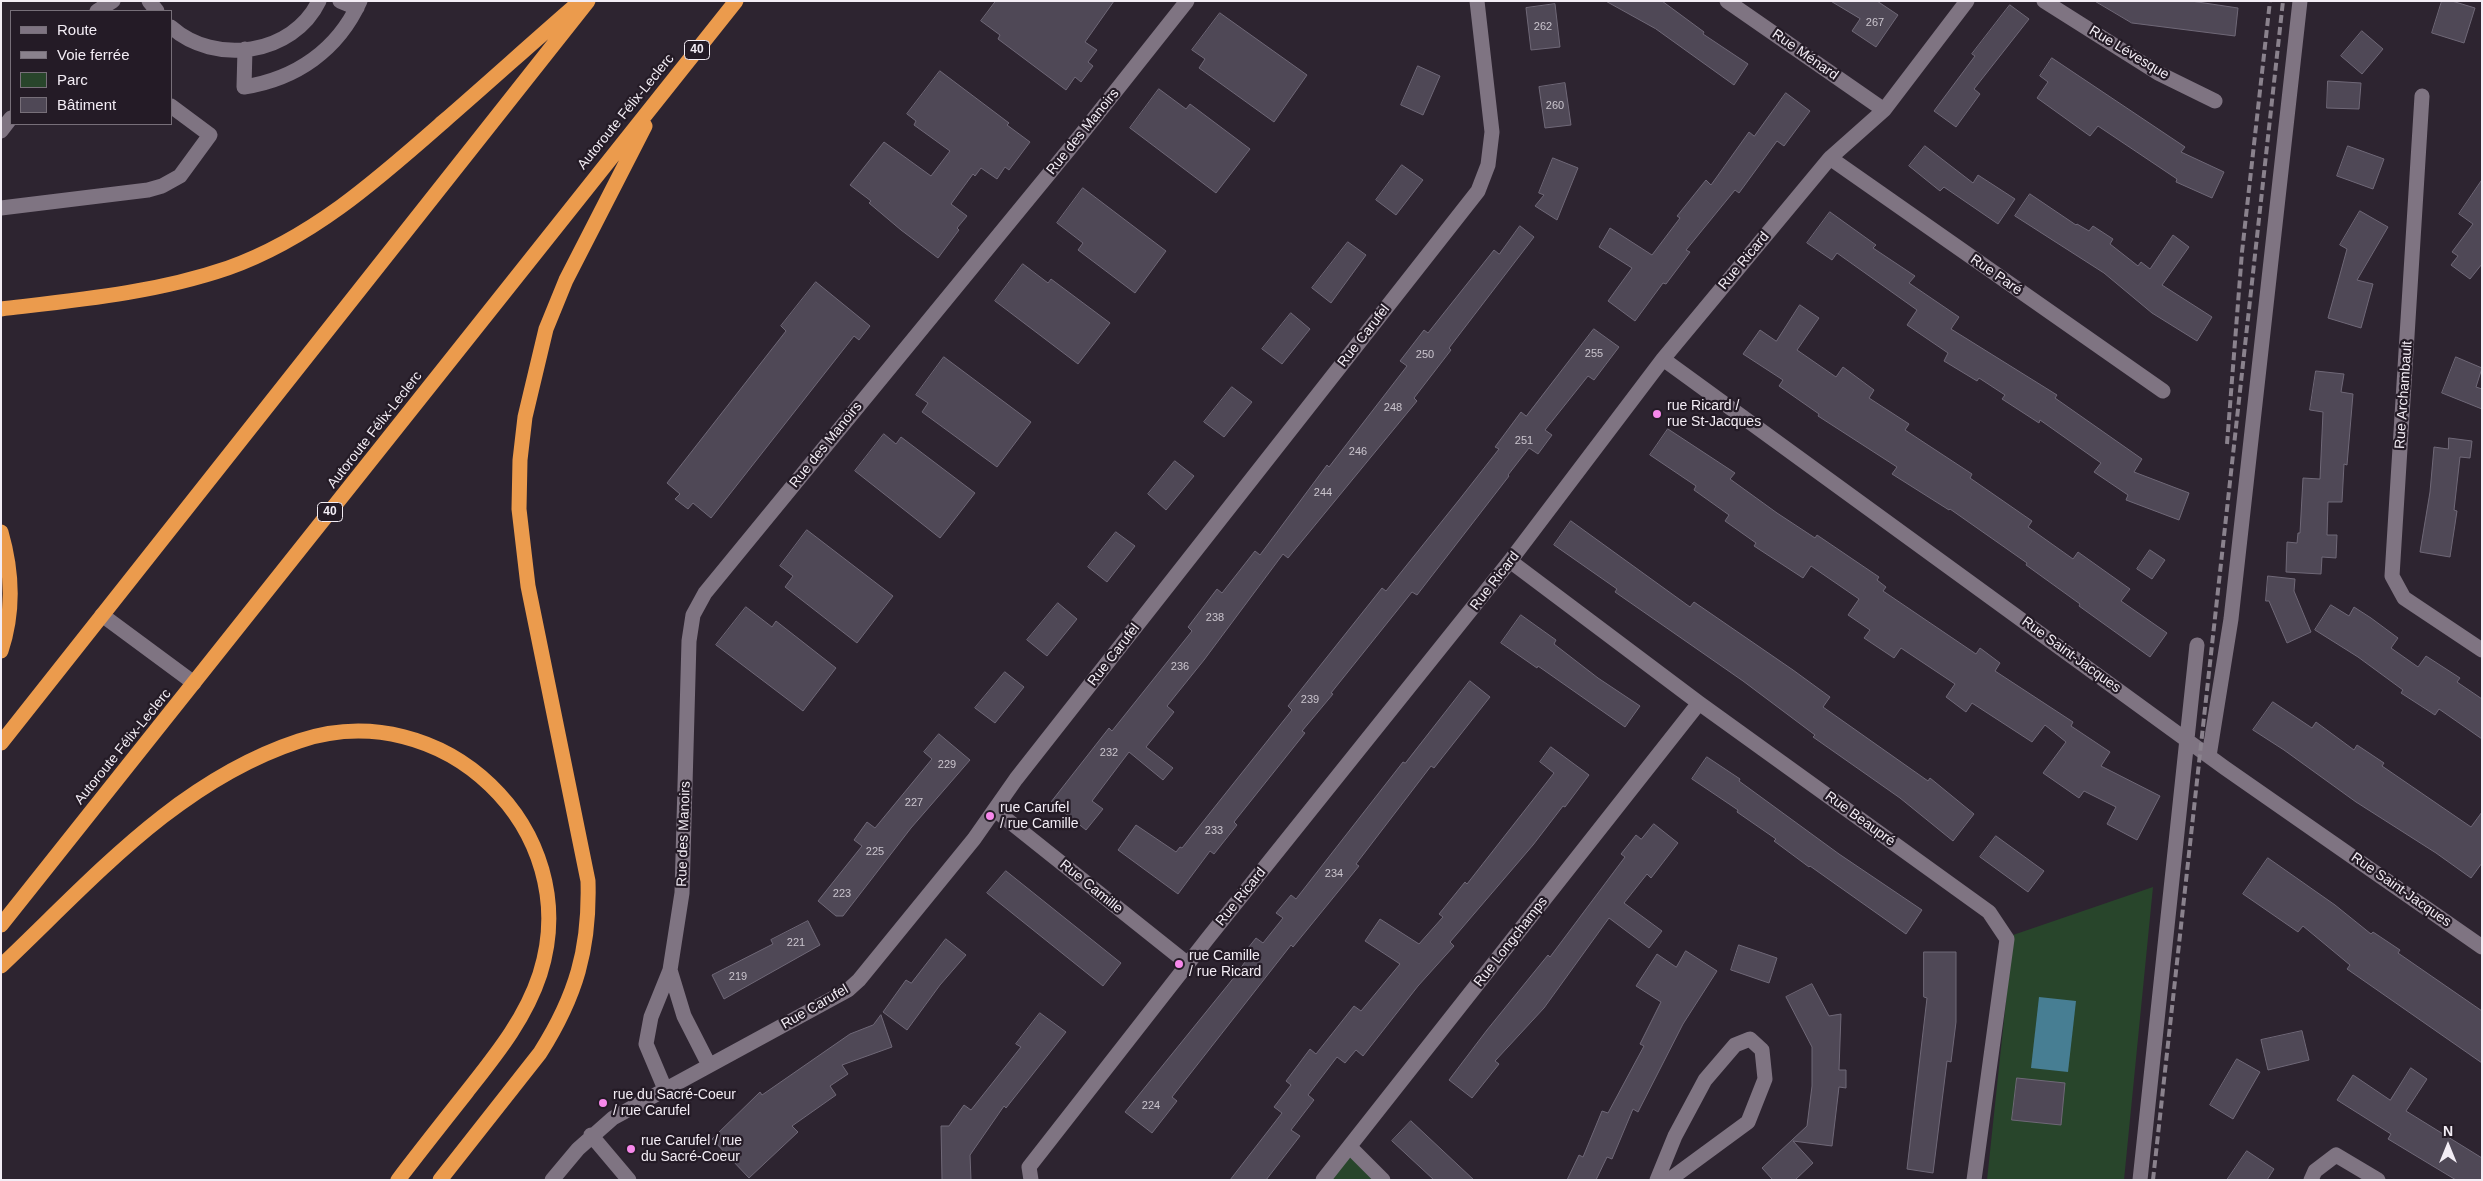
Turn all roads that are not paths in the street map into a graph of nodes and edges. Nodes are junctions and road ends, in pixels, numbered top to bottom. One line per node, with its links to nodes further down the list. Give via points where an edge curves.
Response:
1 (113, 1): 14 (street)
2 (319, 1): 16 (street, via 295,32 270,45)
3 (340, 1): 13 (street)
4 (580, 1): 26 (highway, via 384,174 342,208 292,239 230,267 172,284 120,295)
5 (588, 1): 31 (highway)
6 (736, 1): 18 (highway, Autoroute Félix-Leclerc / 40)
7 (1187, 1): 45 (street, Rue des Manoirs, via 704,593 693,615 689,641 682,893)
8 (1477, 1): 40 (street, Rue Carufel, via 1492,132 1488,165 1478,191 1016,779)
9 (1727, 1): 21 (street, Rue Ménard)
10 (1967, 1): 21 (street, Rue Ricard)
11 (2044, 1): 19 (street, Rue Lévesque, via 2158,73)
12 (2300, 1): 39 (street, via 2231,619)
13 (358, 5): 16 (street, via 341,33 325,51 284,76 244,86)
14 (99, 10)
15 (172, 28): 16 (street, via 201,44 222,50)
16 (245, 50)
17 (2422, 96): 33 (street, Rue Archambault, via 2392,576 2404,598)
18 (659, 98): 35 (highway, Autoroute Félix-Leclerc / 40); 52 (highway, via 566,280 552,315 534,371 520,460 519,509 524,566 588,881 585,949 570,1000 553,1033)
19 (2215, 102)
20 (172, 107): 25 (street, via 210,135 173,181 148,190)
21 (1884, 110): 24 (street, Rue Ricard)
22 (10, 119): 23 (street)
23 (1, 131)
24 (1830, 158): 27 (street, Rue Ricard); 28 (street, Rue Paré)
25 (1, 208)
26 (1, 309)
27 (1663, 359): 30 (street, Rue Ricard); 37 (street, Rue Saint-Jacques)
28 (2163, 392)
29 (1, 532): 34 (highway, via 10,590)
30 (1510, 561): 36 (street, Rue Beaupré); 43 (street, Rue Ricard)
31 (102, 615): 35 (street); 38 (highway)
32 (2197, 645): 37 (street)
33 (2482, 650)
34 (1, 651)
35 (194, 684): 41 (highway, Autoroute Félix-Leclerc / 40)
36 (1699, 703): 49 (street, Rue Longchamps); 59 (street, Rue Beaupré, via 1989,912 2007,939)
37 (2188, 740): 39 (street, Rue Saint-Jacques); 60 (street)
38 (1, 743)
39 (2209, 756): 42 (street, Rue Saint-Jacques)
40 (995, 810): 43 (street, Rue Camille); 46 (street, Rue Carufel, via 859,980 832,999)
41 (1, 925)
42 (2482, 947)
43 (1188, 964): 50 (street, Rue Ricard)
44 (1, 966): 51 (highway, via 160,817 250,760 317,735 352,731 408,738 452,756 493,786 518,816 529,836 547,895 547,938 537,982 510,1035)
45 (670, 970): 46 (street, Rue des Manoirs, via 684,1016); 47 (street, Rue des Manoirs, via 651,1017 646,1044)
46 (709, 1065): 47 (street, Rue Carufel)
47 (664, 1089): 48 (street, Rue Carufel, via 613,1118)
48 (592, 1135): 53 (street, Rue Carufel); 54 (street)
49 (1350, 1147): 55 (street, Rue Longchamps); 56 (street)
50 (1030, 1173)
51 (398, 1180)
52 (440, 1180)
53 (552, 1180)
54 (629, 1180)
55 (1323, 1180)
56 (1383, 1180)
57 (1657, 1180): 58 (street, via 1675,1136 1705,1080 1735,1045 1750,1039 1762,1050 1765,1079 1748,1122)
58 (1669, 1180)
59 (1974, 1180)
60 (2140, 1180)
61 (2310, 1180): 62 (street, via 2315,1171 2336,1155)
62 (2378, 1180)

